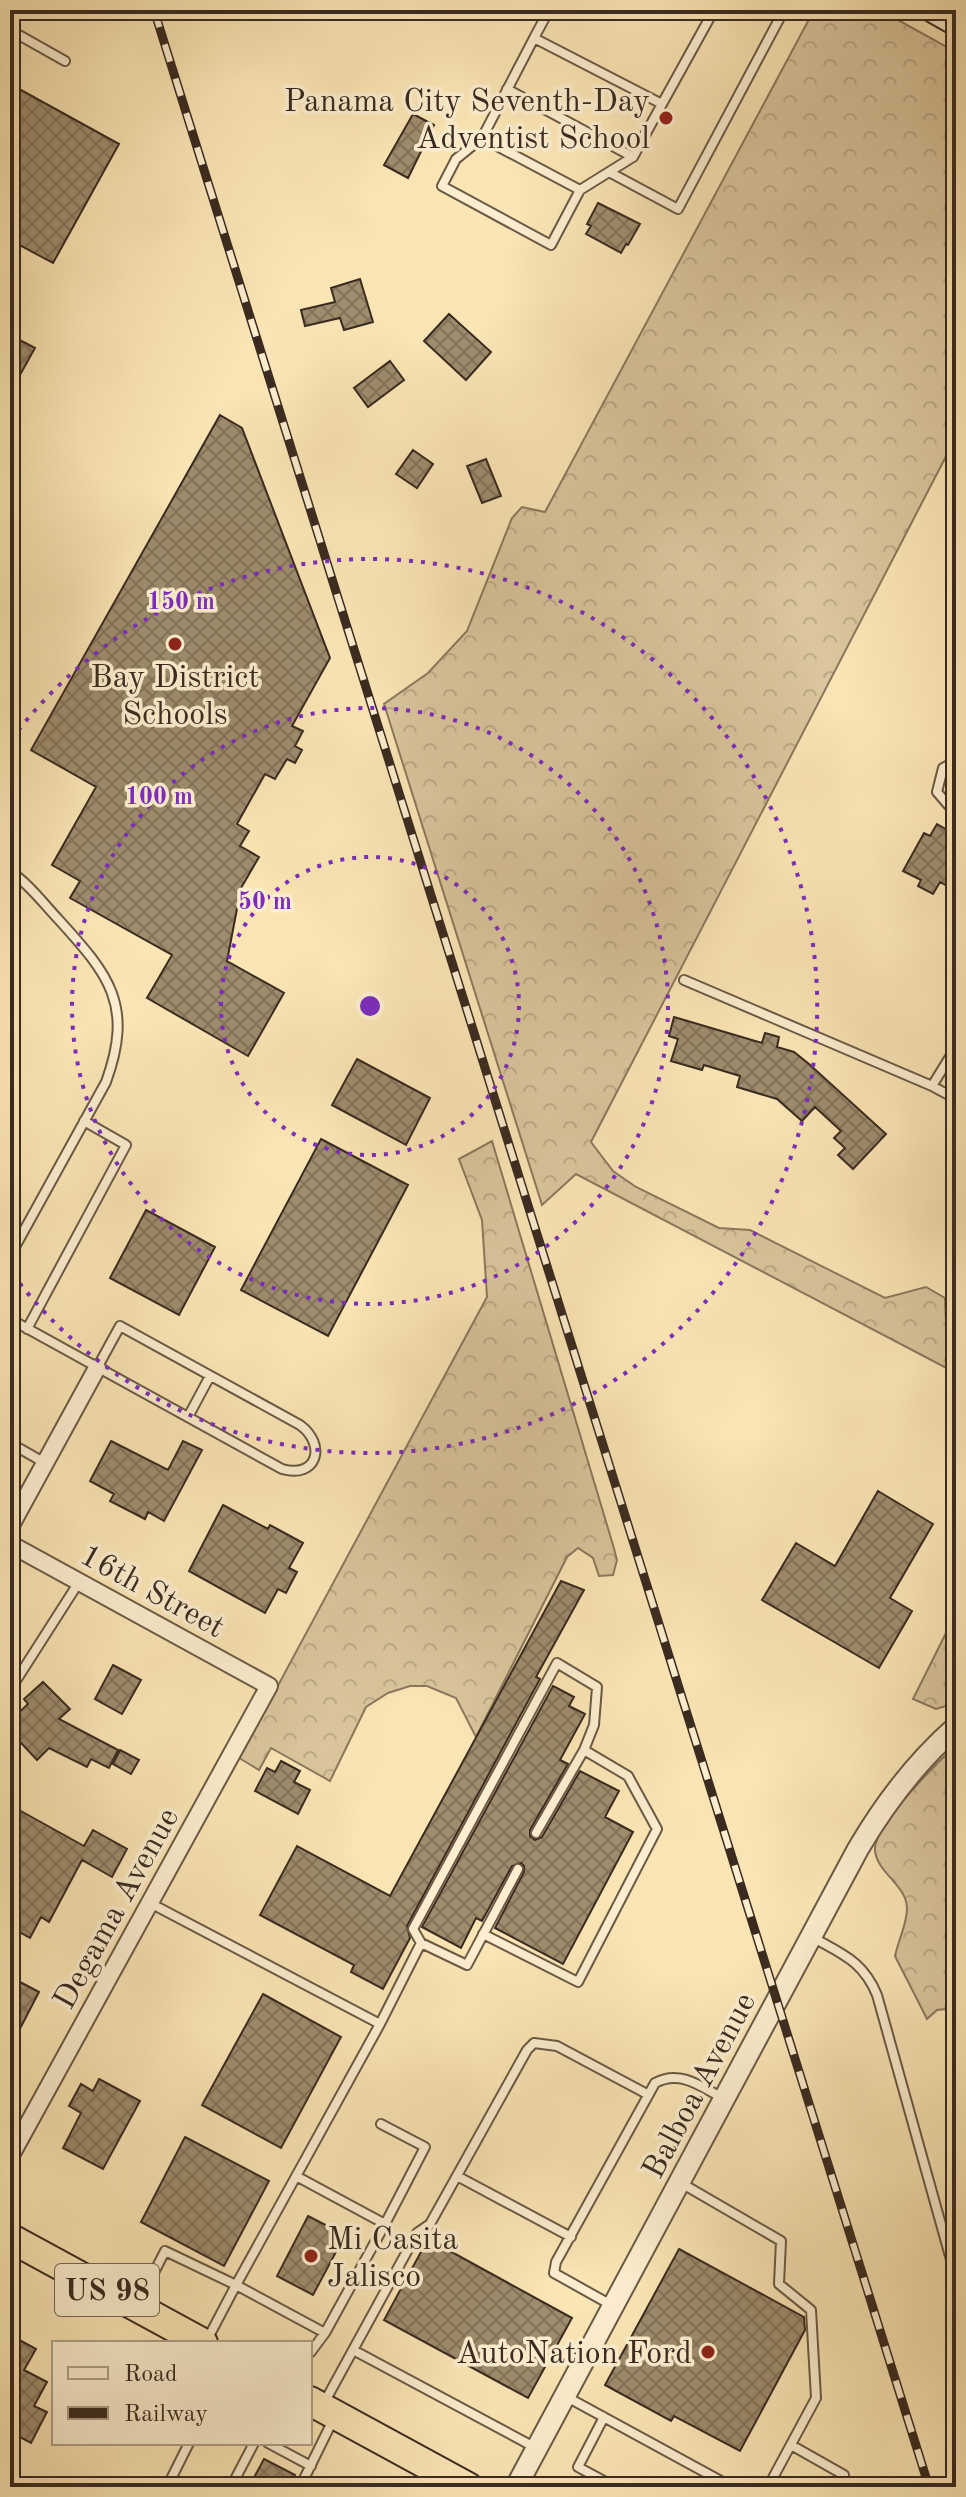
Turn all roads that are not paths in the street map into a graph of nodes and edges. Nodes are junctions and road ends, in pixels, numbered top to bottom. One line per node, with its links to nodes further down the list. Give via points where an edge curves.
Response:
1 (549, 10): 7 (lane)
2 (714, 10): 10 (lane)
3 (784, 10): 13 (lane, via 678,209)
4 (933, 10): 5 (main road)
5 (956, 23)
6 (10, 30): 8 (lane)
7 (534, 38): 9 (lane); 10 (lane)
8 (65, 61)
9 (507, 89): 11 (lane); 12 (lane)
10 (662, 104): 12 (lane)
11 (482, 138): 14 (lane); 14 (lane, via 456,159 442,186 551,245)
12 (633, 157): 13 (lane)
13 (609, 172): 14 (lane)
14 (580, 190)
15 (956, 761): 16 (lane, via 943,768 937,792)
16 (956, 814)
17 (10, 871): 22 (lane, via 94,959 113,997 116,1038 111,1068)
18 (684, 980): 20 (lane)
19 (956, 1047): 20 (lane)
20 (932, 1086): 21 (lane)
21 (956, 1099)
22 (84, 1121): 23 (lane); 25 (lane, via 126,1145)
23 (10, 1256)
24 (10, 1319): 25 (lane)
25 (27, 1329): 26 (lane)
26 (97, 1368): 27 (lane, via 120,1326); 28 (lane); 30 (street)
27 (210, 1376): 28 (lane); 28 (lane, via 308,1431 315,1442 313,1461 301,1471 285,1470)
28 (188, 1417)
29 (10, 1443): 30 (lane)
30 (45, 1463): 31 (street)
31 (10, 1527)
32 (10, 1544): 33 (street, 16th Street)
33 (79, 1582): 34 (street, 16th Street); 35 (lane)
34 (269, 1686): 40 (street, Degama Avenue)
35 (10, 1690)
36 (956, 1727): 42 (street, Balboa Avenue, via 889,1799)
37 (584, 1750): 38 (lane); 41 (lane, via 628,1776 657,1829 578,1982); 43 (lane, via 594,1725 597,1687 557,1663 413,1929)
38 (536, 1833)
39 (518, 1869): 41 (lane)
40 (150, 1903): 44 (lane); 48 (street, Degama Avenue)
41 (483, 1934): 43 (lane, via 467,1965)
42 (811, 1937): 46 (street, Balboa Avenue); 55 (lane, via 857,1963 877,1995)
43 (421, 1943): 44 (lane)
44 (380, 2024): 49 (lane)
45 (647, 2094): 46 (lane, via 663,2079 685,2078); 50 (lane, via 557,2046 534,2043); 53 (lane)
46 (725, 2099): 51 (street, Balboa Avenue)
47 (381, 2124): 52 (lane, via 425,2147)
48 (10, 2157)
49 (296, 2176): 52 (lane); 56 (lane)
50 (457, 2176): 53 (lane); 63 (lane, via 430,2224 417,2233)
51 (680, 2182): 58 (street, Balboa Avenue); 70 (lane, via 781,2241 779,2284 811,2310 816,2398)
52 (385, 2224): 59 (lane)
53 (571, 2237): 58 (lane, via 554,2273)
54 (10, 2238): 57 (highway, US 98)
55 (956, 2278)
56 (236, 2285): 57 (lane, via 165,2251); 59 (lane); 61 (lane)
57 (137, 2307): 60 (highway, US 98)
58 (614, 2307): 64 (street, Balboa Avenue)
59 (325, 2333): 62 (lane)
60 (200, 2341)
61 (205, 2341)
62 (312, 2350)
63 (355, 2351): 65 (lane); 71 (lane)
64 (565, 2395): 66 (lane); 71 (street, Balboa Avenue)
65 (322, 2408): 72 (lane); 77 (highway)
66 (604, 2417): 79 (lane, via 578,2467); 80 (lane)
67 (188, 2445): 74 (lane)
68 (253, 2445): 75 (lane)
69 (272, 2445): 72 (lane)
70 (791, 2445): 73 (lane); 81 (lane)
71 (537, 2448): 78 (street, Balboa Avenue)
72 (311, 2466): 76 (lane)
73 (844, 2475)
74 (167, 2487)
75 (231, 2487)
76 (300, 2487)
77 (468, 2487)
78 (516, 2487)
79 (615, 2487)
80 (732, 2487)
81 (768, 2487)

